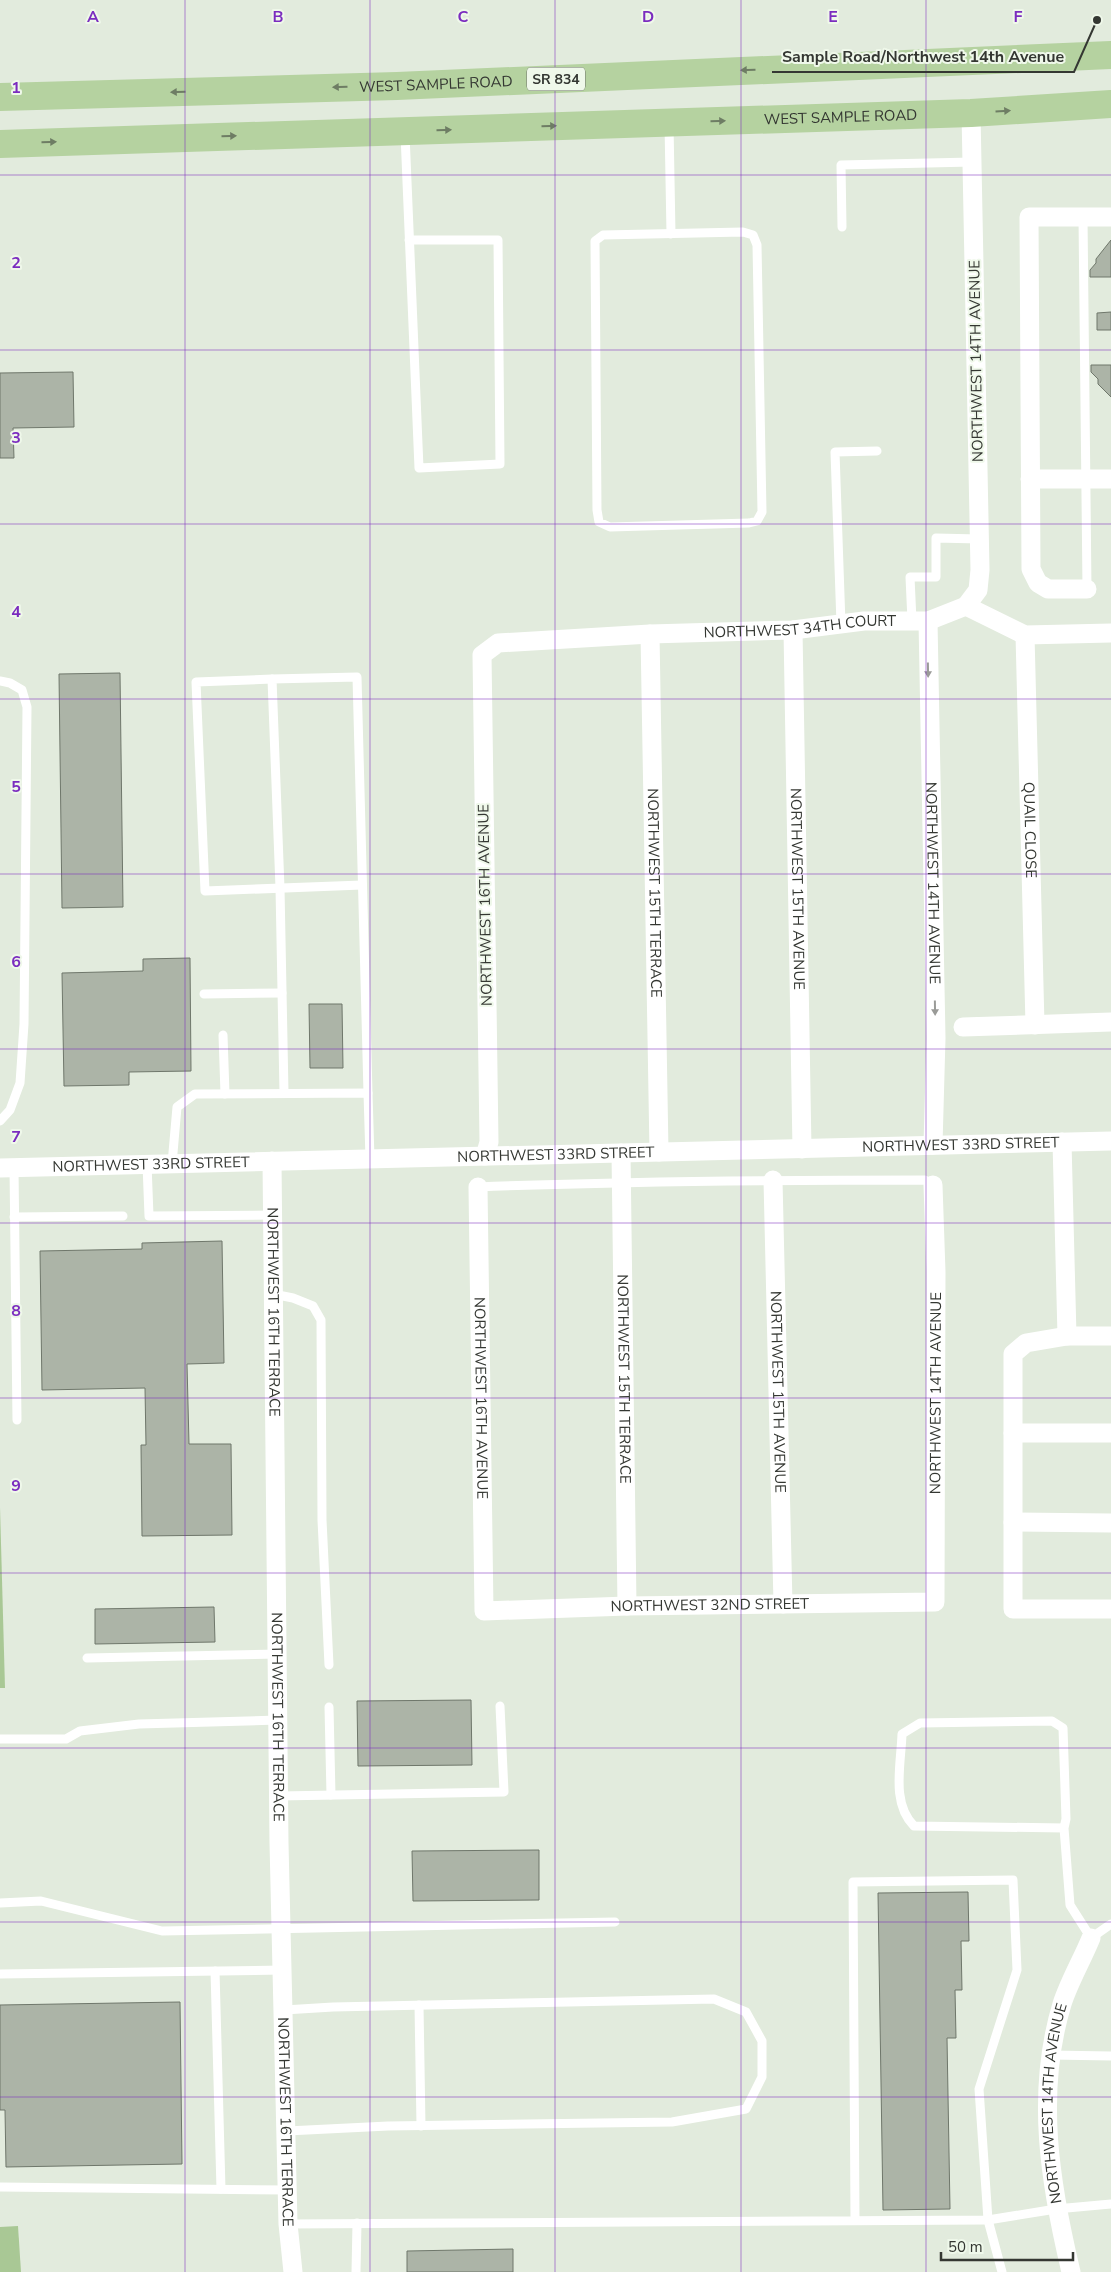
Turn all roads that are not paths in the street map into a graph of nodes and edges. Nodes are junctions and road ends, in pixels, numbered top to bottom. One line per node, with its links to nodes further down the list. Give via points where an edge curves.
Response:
1 (1111, 54): 2 (main road, WEST SAMPLE ROAD / SR 834, one-way to 2, via 397,86)
2 (0, 97)
3 (1111, 104): 4 (main road, WEST SAMPLE ROAD, one-way to 3)
4 (971, 113): 5 (main road, WEST SAMPLE ROAD, one-way to 4); 8 (street, NORTHWEST 14TH AVENUE)
5 (669, 122): 6 (main road, WEST SAMPLE ROAD, one-way to 5); 12 (lane)
6 (405, 131): 7 (main road, WEST SAMPLE ROAD, one-way to 6); 13 (lane)
7 (0, 144)
8 (972, 162): 11 (lane, via 841,166); 18 (street, NORTHWEST 14TH AVENUE)
9 (1083, 217): 10 (street); 15 (street, via 1029,217); 16 (lane)
10 (1111, 217)
11 (842, 227)
12 (672, 234): 12 (lane, via 603,235 594,240 599,522 610,527 749,524 757,521 762,512 757,245 753,235 743,232)
13 (409, 240): 13 (lane, via 419,468 500,464 498,240)
14 (877, 451): 22 (lane, via 835,452)
15 (1030, 480): 16 (street); 19 (street, via 1031,569 1034,576 1048,589)
16 (1086, 480): 17 (street); 19 (lane)
17 (1111, 480)
18 (979, 539): 20 (street, NORTHWEST 14TH AVENUE, via 978,590); 21 (lane, via 936,538 936,577 910,577)
19 (1087, 588)
20 (966, 606): 21 (street, NORTHWEST 34TH COURT); 26 (street)
21 (920, 621): 22 (street, NORTHWEST 34TH COURT); 44 (street, NORTHWEST 14TH AVENUE, one-way to 44, via 936,1038)
22 (841, 624): 23 (street, NORTHWEST 34TH COURT)
23 (793, 630): 25 (street, NORTHWEST 34TH COURT); 45 (street, NORTHWEST 15TH AVENUE)
24 (1111, 633): 26 (street)
25 (650, 634): 27 (street, NORTHWEST 34TH COURT, via 498,643); 46 (street, NORTHWEST 15TH TERRACE)
26 (1025, 635): 35 (street, QUAIL CLOSE)
27 (482, 654): 48 (street, NORTHWEST 16TH AVENUE, via 489,1142)
28 (272, 679): 30 (lane, via 357,677); 31 (lane); 31 (lane, via 196,682 205,891)
29 (0, 681): 41 (lane, via 22,690 27,707 27,852 20,1084 10,1110)
30 (362, 885): 31 (lane); 38 (lane)
31 (280, 888): 32 (lane)
32 (282, 993): 33 (lane); 39 (lane)
33 (204, 994)
34 (1111, 1022): 35 (street)
35 (1035, 1025): 36 (street)
36 (963, 1027)
37 (223, 1035): 40 (lane)
38 (368, 1092): 39 (lane); 49 (lane)
39 (284, 1093): 40 (lane)
40 (225, 1094): 52 (lane, via 195,1094 177,1108)
41 (0, 1122)
42 (1062, 1142): 43 (street, NORTHWEST 33RD STREET); 44 (street, NORTHWEST 33RD STREET); 62 (street)
43 (1111, 1142)
44 (933, 1145): 45 (street, NORTHWEST 33RD STREET)
45 (802, 1148): 46 (street, NORTHWEST 33RD STREET)
46 (659, 1152): 47 (street, NORTHWEST 33RD STREET)
47 (621, 1153): 48 (street, NORTHWEST 33RD STREET); 55 (street, NORTHWEST 15TH TERRACE)
48 (485, 1156): 49 (street, NORTHWEST 33RD STREET)
49 (370, 1158): 50 (street, NORTHWEST 33RD STREET)
50 (272, 1161): 52 (street, NORTHWEST 33RD STREET); 58 (street, NORTHWEST 16TH TERRACE)
51 (147, 1164): 52 (street, NORTHWEST 33RD STREET); 53 (street, NORTHWEST 33RD STREET); 58 (lane, via 149,1216)
52 (172, 1164)
53 (7, 1168): 60 (lane)
54 (773, 1180): 55 (lane); 56 (lane, via 925,1180); 70 (street, NORTHWEST 15TH AVENUE)
55 (621, 1182): 57 (lane); 71 (street, NORTHWEST 15TH TERRACE)
56 (933, 1185): 69 (street, NORTHWEST 14TH AVENUE, via 936,1272)
57 (478, 1187): 73 (street, NORTHWEST 16TH AVENUE)
58 (273, 1214): 61 (street, NORTHWEST 16TH TERRACE)
59 (124, 1216): 60 (lane)
60 (14, 1217): 64 (lane)
61 (273, 1294): 74 (street, NORTHWEST 16TH TERRACE); 76 (lane, via 313,1306 321,1320 322,1520)
62 (1067, 1336): 63 (street); 65 (street, via 1026,1343 1013,1354)
63 (1111, 1336)
64 (17, 1420)
65 (1013, 1433): 66 (street); 67 (street)
66 (1111, 1433)
67 (1013, 1522): 68 (street); 72 (street, via 1013,1609)
68 (1111, 1523)
69 (935, 1602): 70 (street, NORTHWEST 32ND STREET)
70 (783, 1604): 71 (street, NORTHWEST 32ND STREET)
71 (627, 1606): 73 (street, NORTHWEST 32ND STREET)
72 (1111, 1609)
73 (484, 1611)
74 (277, 1654): 75 (lane); 79 (street, NORTHWEST 16TH TERRACE)
75 (87, 1658)
76 (329, 1665)
77 (500, 1706): 81 (lane, via 504,1792)
78 (329, 1707): 81 (lane)
79 (278, 1720): 80 (lane, via 139,1724 80,1731 66,1739); 82 (street, NORTHWEST 16TH TERRACE)
80 (0, 1739)
81 (331, 1795): 82 (lane)
82 (279, 1796): 87 (street, NORTHWEST 16TH TERRACE)
83 (1064, 1828): 83 (lane, via 914,1826 906,1818 899,1798 902,1734 920,1723 1052,1721 1063,1728); 88 (lane, via 1070,1905)
84 (0, 1904): 87 (lane, via 41,1902 162,1931)
85 (615, 1922): 87 (lane)
86 (1111, 1924): 88 (lane)
87 (282, 1928): 89 (street, NORTHWEST 16TH TERRACE)
88 (1092, 1938): 94 (street, NORTHWEST 14TH AVENUE, via 1062,2004)
89 (283, 1970): 90 (lane); 93 (street, NORTHWEST 16TH TERRACE)
90 (215, 1971): 91 (lane); 99 (lane)
91 (0, 1974)
92 (419, 2005): 93 (lane); 96 (lane); 96 (lane, via 714,1998 746,2012 762,2041 762,2077 746,2109 672,2122)
93 (284, 2010): 97 (street, NORTHWEST 16TH TERRACE)
94 (1051, 2055): 95 (lane); 102 (street, NORTHWEST 14TH AVENUE, via 1047,2131)
95 (1111, 2056)
96 (421, 2126): 97 (lane)
97 (287, 2131): 100 (street, NORTHWEST 16TH TERRACE)
98 (0, 2187): 99 (lane)
99 (221, 2189): 100 (lane)
100 (288, 2190): 106 (street, NORTHWEST 16TH TERRACE)
101 (1111, 2204): 102 (lane)
102 (1056, 2209): 104 (lane); 110 (street, NORTHWEST 14TH AVENUE)
103 (855, 2220): 104 (lane); 104 (lane, via 853,1882 1013,1880 1018,1970 979,2088); 105 (lane)
104 (988, 2220): 109 (lane)
105 (357, 2223): 106 (lane); 108 (lane)
106 (288, 2224): 107 (street, NORTHWEST 16TH TERRACE)
107 (293, 2272)
108 (356, 2272)
109 (1002, 2272)
110 (1071, 2272)

